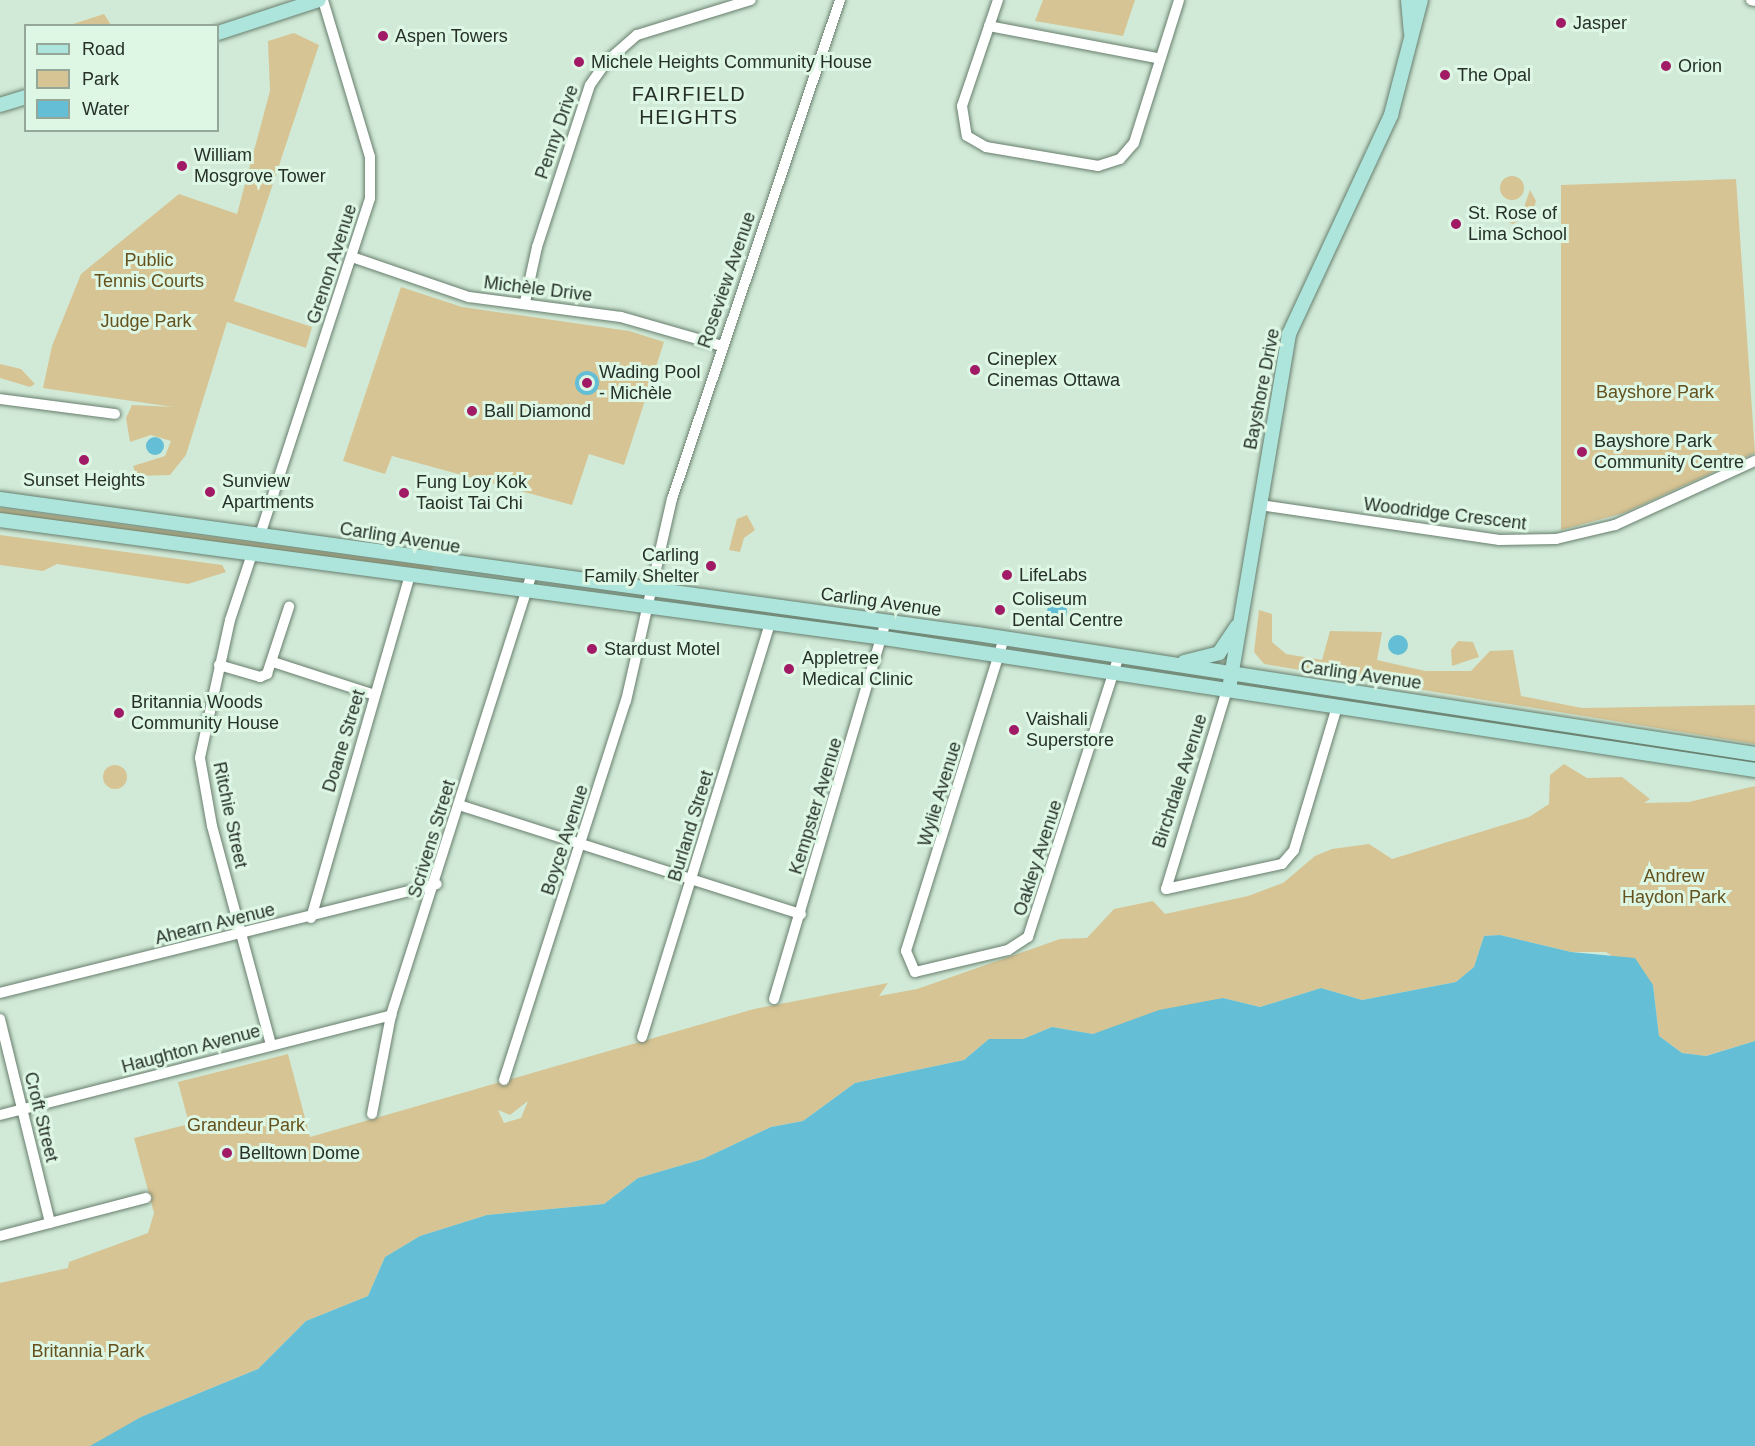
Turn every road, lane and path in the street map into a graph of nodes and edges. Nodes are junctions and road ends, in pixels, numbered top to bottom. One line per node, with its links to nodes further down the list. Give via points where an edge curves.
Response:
1 (321, 0): 8 (main road); 12 (street, Grenon Avenue, via 370,157 370,198)
2 (751, 0): 13 (street, Penny Drive, via 637,35 606,62 590,85 537,247)
3 (840, 0): 14 (street, Roseview Avenue)
4 (998, 0): 7 (street)
5 (1179, 0): 9 (street)
6 (1412, 1): 19 (main road, Bayshore Drive, via 1412,40 1391,116 1290,334)
7 (989, 26): 9 (street); 9 (street, via 962,106 967,136 986,147 1102,165 1120,159 1134,143)
8 (219, 33)
9 (1157, 58)
10 (24, 98): 11 (main road)
11 (0, 105)
12 (352, 257): 13 (street, Michèle Drive, via 470,297); 21 (street, Grenon Avenue)
13 (525, 302): 14 (street, Michèle Drive, via 656,324)
14 (722, 346): 25 (street, Roseview Avenue, via 672,499)
15 (0, 399): 16 (street)
16 (115, 414)
17 (1755, 461): 19 (street, Woodridge Crescent, via 1616,525 1548,540 1499,540)
18 (0, 499): 21 (main road, Carling Avenue)
19 (1260, 505): 27 (main road, Bayshore Drive)
20 (0, 520): 22 (main road, Carling Avenue)
21 (260, 535): 24 (main road, Carling Avenue)
22 (251, 556): 23 (main road, Carling Avenue); 38 (street, Ritchie Street)
23 (410, 575): 26 (main road, Carling Avenue); 42 (street, Doane Street)
24 (531, 576): 25 (main road, Carling Avenue); 26 (street, Scrivens Street)
25 (652, 588): 29 (street, Roseview Avenue); 30 (main road, Carling Avenue)
26 (528, 592): 29 (main road, Carling Avenue); 48 (street, Scrivens Street)
27 (1247, 595): 37 (main road, via 1236,630 1219,653 1197,661); 39 (main road, Bayshore Drive)
28 (289, 607): 36 (street)
29 (649, 608): 31 (main road, Carling Avenue); 49 (street, Boyce Avenue)
30 (886, 621): 32 (street, Kempster Avenue); 33 (main road, Carling Avenue)
31 (770, 624): 32 (main road, Carling Avenue); 50 (street, Burland Street)
32 (884, 638): 34 (main road, Carling Avenue); 52 (street, Kempster Avenue)
33 (1004, 638): 34 (street, Wylie Avenue); 35 (main road, Carling Avenue)
34 (999, 657): 40 (main road, Carling Avenue); 55 (street, Wylie Avenue)
35 (1118, 658): 37 (main road, Carling Avenue); 40 (street, Oakley Avenue)
36 (273, 662): 38 (street, via 260,676); 42 (street)
37 (1154, 663): 39 (main road, Carling Avenue)
38 (219, 665): 54 (street, Ritchie Street, via 201,737 201,769)
39 (1233, 674): 41 (main road, Bayshore Drive); 43 (main road, Carling Avenue)
40 (1114, 675): 41 (main road, Carling Avenue); 55 (street, Oakley Avenue, via 1028,937 1008,950 936,971 915,972)
41 (1226, 693): 44 (main road, Carling Avenue); 44 (street, Birchdale Avenue, via 1166,878 1166,889 1282,864 1294,850)
42 (375, 695): 53 (street, Doane Street)
43 (1399, 698): 45 (main road); 46 (main road, Carling Avenue)
44 (1337, 707): 45 (main road, Carling Avenue)
45 (1394, 715): 47 (main road, Carling Avenue)
46 (1755, 754)
47 (1755, 770)
48 (459, 805): 49 (street); 51 (street, Scrivens Street)
49 (582, 842): 50 (street); 62 (street, Boyce Avenue)
50 (692, 880): 52 (street); 60 (street, Burland Street)
51 (437, 884): 53 (street, Ahearn Avenue); 58 (street, Scrivens Street)
52 (801, 914): 57 (street, Kempster Avenue)
53 (311, 918): 54 (street, Ahearn Avenue)
54 (242, 935): 56 (street, Ahearn Avenue); 61 (street, Ritchie Street)
55 (906, 959)
56 (0, 993)
57 (774, 999)
58 (391, 1015): 61 (street, Haughton Avenue); 64 (street, Scrivens Street)
59 (0, 1019): 63 (street, Croft Street)
60 (642, 1037)
61 (271, 1045): 63 (street, Haughton Avenue)
62 (504, 1080)
63 (23, 1110): 65 (street, Haughton Avenue); 67 (street, Croft Street)
64 (372, 1114)
65 (0, 1115)
66 (146, 1198): 67 (street)
67 (50, 1223): 68 (street)
68 (0, 1236)

